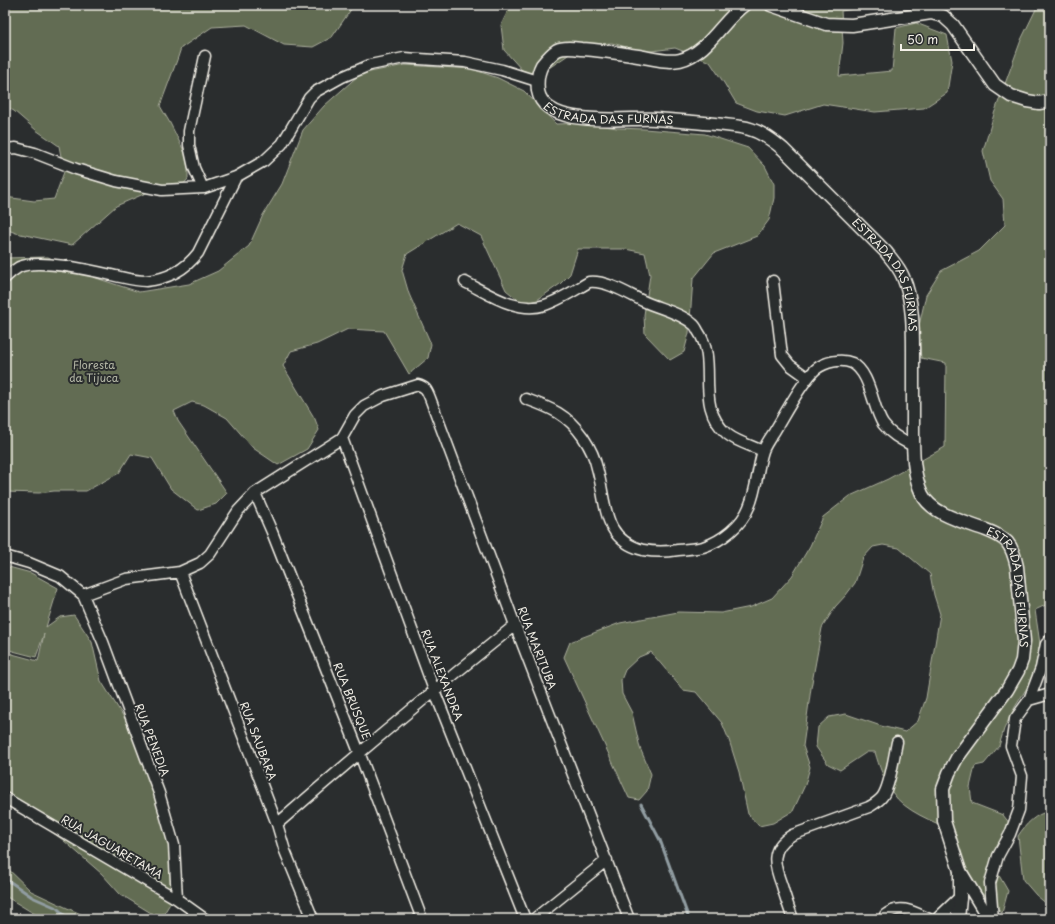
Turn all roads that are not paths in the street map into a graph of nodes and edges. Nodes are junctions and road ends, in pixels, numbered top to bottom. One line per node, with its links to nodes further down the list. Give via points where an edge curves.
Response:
1 (744, 5): 4 (main road, via 707,43 695,53 680,60 600,50 558,50 547,58 540,69)
2 (771, 5): 5 (main road, via 826,24 840,25 932,13 943,16 953,25 995,85 1016,98 1040,103)
3 (205, 56): 8 (street, via 189,145)
4 (537, 81): 7 (street, via 465,62 404,58 370,65 315,92 282,144 264,161); 15 (main road, ESTRADA DAS FURNAS, via 540,98 545,105 562,114 582,119 655,119 742,127 759,132 783,149 886,252 902,276 910,305 913,334)
5 (1050, 101)
6 (5, 149): 8 (street, via 16,148 35,153 116,181 162,190)
7 (236, 177): 8 (street); 9 (street, via 198,253 190,263 175,273 156,280 144,281 47,264 19,267)
8 (203, 188)
9 (5, 278)
10 (773, 281): 12 (street, via 782,355 790,365)
11 (465, 282): 16 (street, via 510,304 537,307 547,305 589,282 596,281 694,324 706,350 711,412 728,434)
12 (808, 378): 15 (street, via 829,362 851,363 859,369 866,380 884,425 895,437); 16 (street)
13 (526, 399): 16 (street, via 553,409 583,437 597,467 608,521 613,531 632,546 645,550 669,551 702,547 724,536 737,525 749,508)
14 (342, 438): 17 (street); 21 (street, RUA MARITUBA, via 355,415 364,406 383,396 418,385 427,390); 23 (street, RUA ALEXANDRA)
15 (913, 446): 31 (main road, ESTRADA DAS FURNAS, via 916,477 924,499 942,514 1000,536 1011,548 1017,567 1024,641 1022,660 1007,690 957,758 943,789 944,821)
16 (763, 451)
17 (255, 493): 19 (street, via 238,511 210,554 200,563); 27 (street, RUA BRUSQUE)
18 (5, 556): 20 (street, via 60,576)
19 (180, 572): 20 (street, via 126,579); 29 (street, RUA SAUBARA)
20 (83, 595): 33 (street, RUA PENEDIA, via 159,793 174,845)
21 (515, 625): 23 (street); 30 (street, RUA MARITUBA)
22 (1050, 640): 25 (street, via 1046,644 1041,668)
23 (434, 690): 27 (street); 37 (street, RUA ALEXANDRA)
24 (1050, 694): 25 (street)
25 (1029, 700): 46 (street, via 1015,719 1011,746 1022,776 1019,810 998,856 990,883)
26 (897, 742): 40 (street, via 887,787 877,802 792,835 779,846 774,862)
27 (359, 752): 29 (street); 36 (street, RUA BRUSQUE)
28 (5, 798): 33 (street, RUA JAGUARETAMA)
29 (277, 824): 35 (street, RUA SAUBARA)
30 (607, 860): 38 (street); 39 (street, RUA MARITUBA)
31 (960, 872): 32 (main road, ESTRADA DAS FURNAS); 45 (main road, ESTRADA DAS FURNAS)
32 (960, 898): 43 (main road); 44 (main road, ESTRADA DAS FURNAS)
33 (177, 899): 34 (street, RUA JAGUARETAMA)
34 (205, 919)
35 (313, 919)
36 (422, 919)
37 (525, 919)
38 (534, 919)
39 (629, 919)
40 (793, 919)
41 (885, 919): 42 (street, via 885,915 890,911 901,908)
42 (929, 919)
43 (938, 919)
44 (958, 919)
45 (989, 919)
46 (993, 919)

